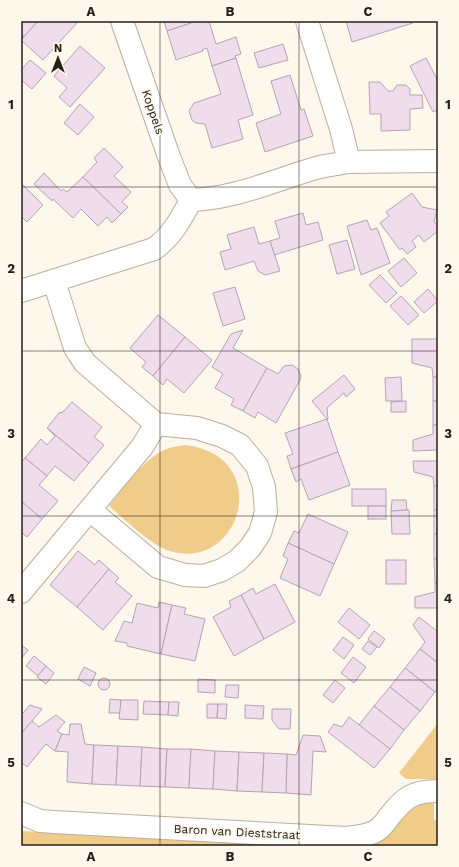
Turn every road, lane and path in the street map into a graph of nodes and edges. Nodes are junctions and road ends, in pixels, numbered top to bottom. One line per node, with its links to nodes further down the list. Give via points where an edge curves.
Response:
1 (122, 21): 5 (street, Koppels, via 168,154 180,185)
2 (307, 21): 4 (street)
3 (438, 161): 4 (street)
4 (349, 162): 5 (street, via 317,168 230,195)
5 (191, 200): 6 (street, via 173,230 154,249)
6 (54, 281): 7 (street); 8 (street, via 75,348 85,363)
7 (21, 291)
8 (156, 424): 9 (street, via 142,447); 9 (street, via 197,428 222,436 240,445 257,466 264,488 266,512 260,532 250,548 237,561 222,570 204,576 185,575 158,567)
9 (90, 510): 10 (street)
10 (21, 592)
11 (438, 791): 12 (street, Baron van Dieststraat, via 408,796 375,832 347,838 40,821)
12 (21, 813)

